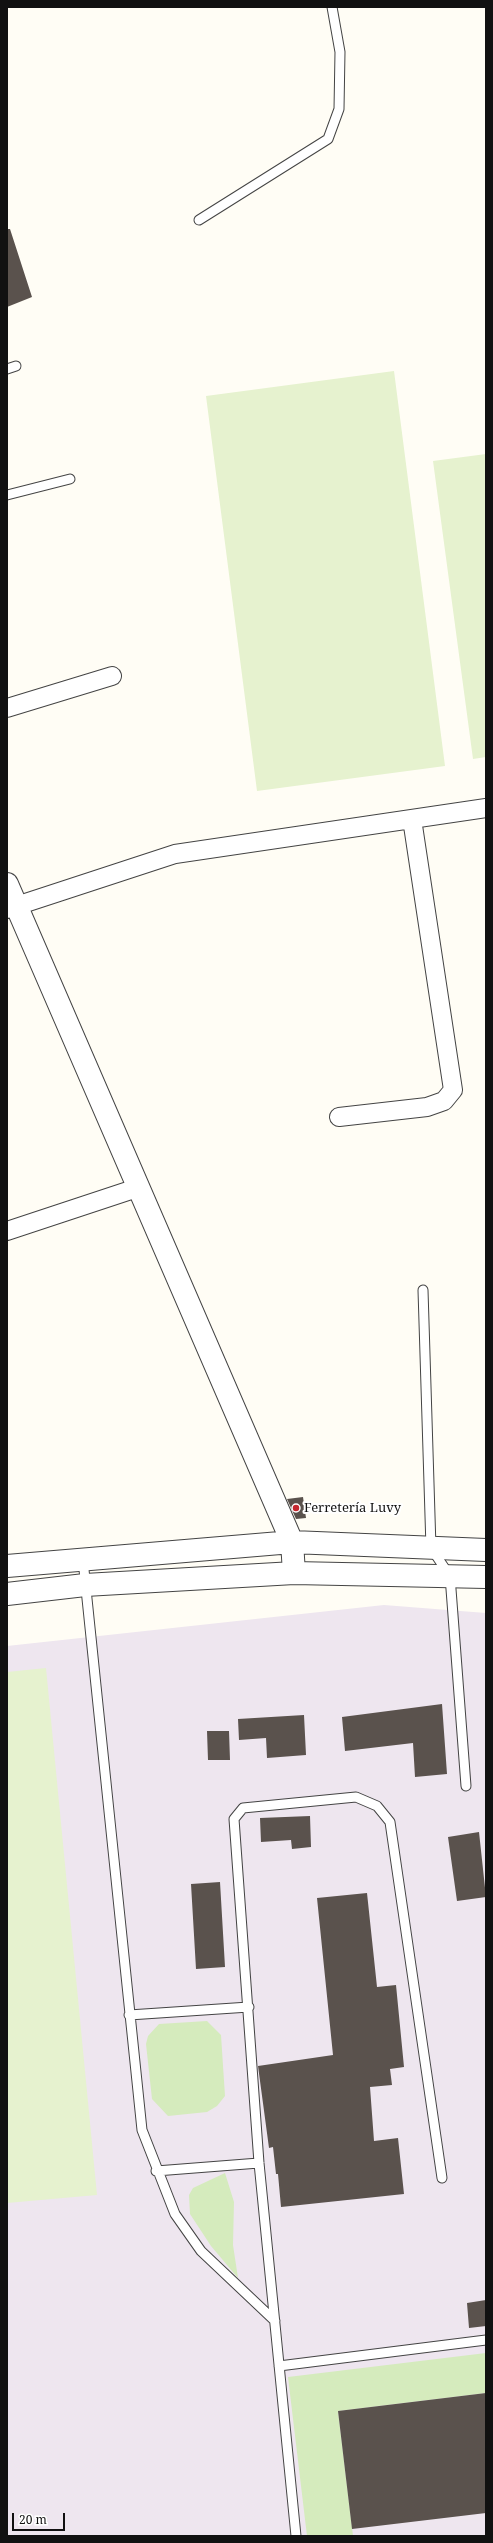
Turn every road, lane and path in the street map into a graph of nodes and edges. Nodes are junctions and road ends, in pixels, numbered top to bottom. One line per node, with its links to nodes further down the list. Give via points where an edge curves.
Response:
1 (332, 7): 2 (lane, via 340,52 339,109 328,139)
2 (199, 220)
3 (70, 479): 4 (lane)
4 (7, 495)
5 (112, 676): 6 (street)
6 (7, 708)
7 (486, 808): 8 (street)
8 (412, 819): 10 (street, via 175,854); 11 (street, via 453,1090 444,1101 427,1107)
9 (7, 884): 10 (street)
10 (12, 907): 12 (street)
11 (339, 1116)
12 (137, 1188): 13 (street); 15 (street)
13 (7, 1231)
14 (424, 1290): 16 (lane)
15 (292, 1542): 16 (street); 18 (street); 20 (street)
16 (431, 1548): 17 (street); 21 (lane)
17 (486, 1550)
18 (83, 1560): 19 (street); 23 (lane)
19 (7, 1566)
20 (294, 1573): 21 (street); 23 (street)
21 (450, 1576): 22 (street); 25 (lane)
22 (486, 1577)
23 (84, 1585): 24 (street); 27 (lane)
24 (7, 1594)
25 (466, 1786)
26 (249, 2007): 27 (lane); 28 (lane); 30 (lane, via 234,1819 243,1808 356,1797 377,1806 390,1822)
27 (130, 2015): 29 (lane, via 142,2130)
28 (259, 2163): 29 (lane); 31 (lane)
29 (156, 2171): 31 (lane, via 175,2214 202,2251)
30 (442, 2178)
31 (275, 2321): 33 (lane)
32 (486, 2340): 33 (lane)
33 (279, 2366): 34 (lane)
34 (296, 2536)

